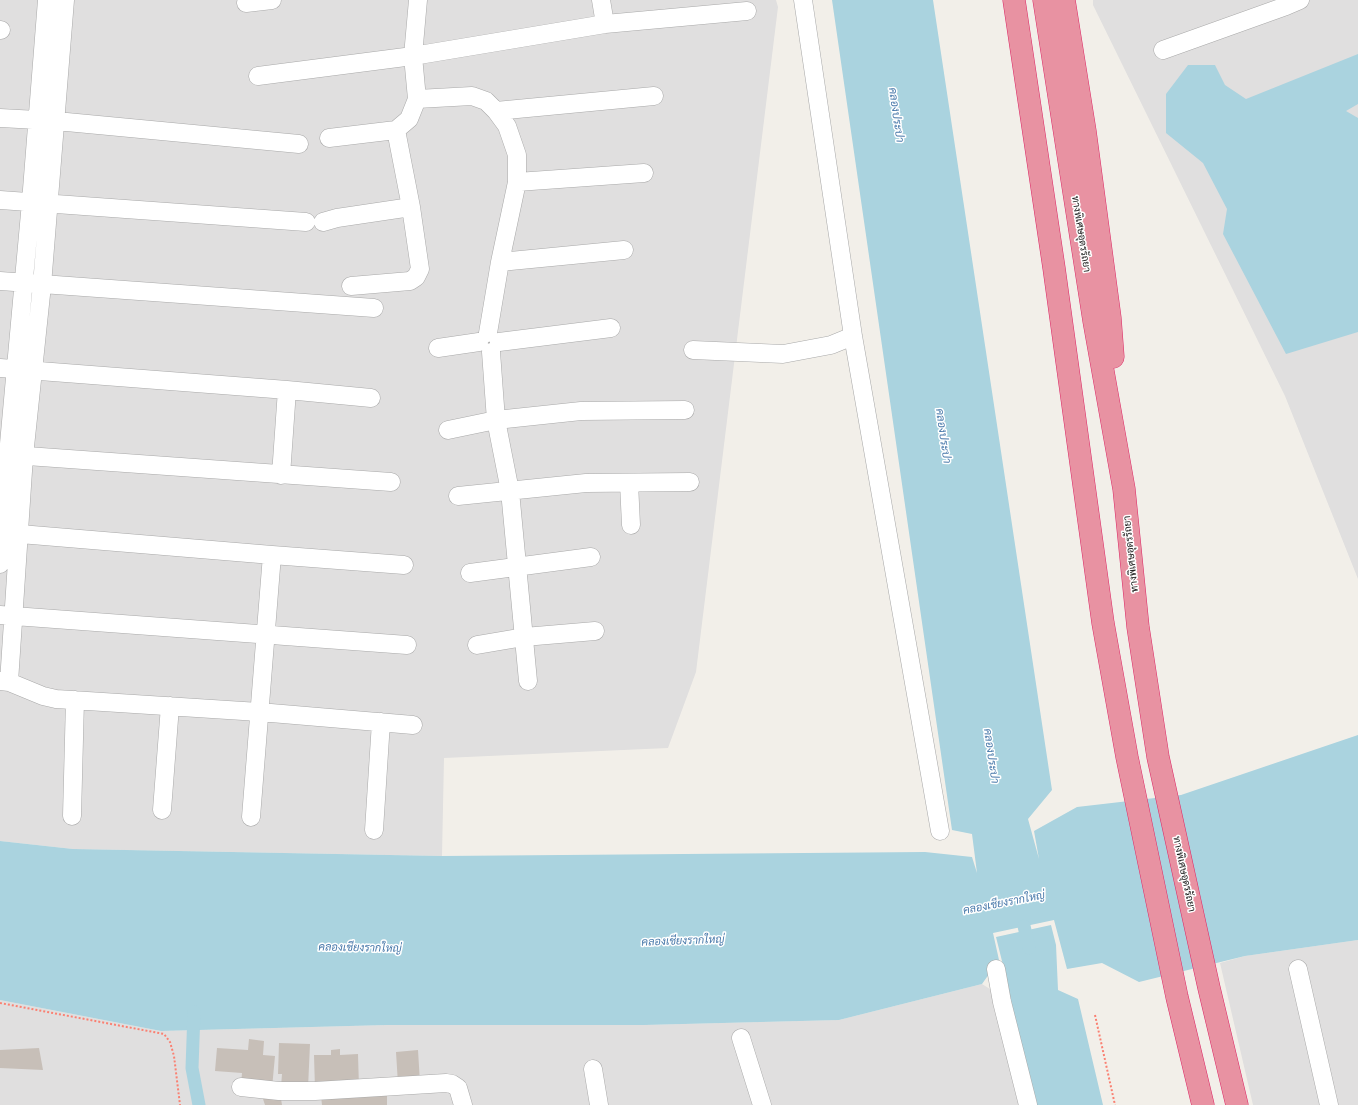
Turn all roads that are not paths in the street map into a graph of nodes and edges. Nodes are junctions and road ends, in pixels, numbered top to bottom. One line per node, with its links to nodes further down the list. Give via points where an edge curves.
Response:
1 (47, 0): 21 (street)
2 (65, 0): 22 (street)
3 (272, 0): 11 (street)
4 (418, 0): 15 (street)
5 (601, 0): 13 (street)
6 (803, 0): 39 (street)
7 (1014, 0): 93 (highway, via 1103,624 1177,997)
8 (1044, 0): 55 (highway, ทางพิเศษอุดรรัถยา, via 1094,321)
9 (1064, 0): 55 (highway, via 1085,131 1110,318)
10 (1300, 0): 14 (street)
11 (246, 3)
12 (747, 11): 13 (street)
13 (605, 24): 15 (street)
14 (1163, 50)
15 (414, 56): 16 (street); 18 (street)
16 (258, 76)
17 (654, 96): 19 (street)
18 (417, 99): 19 (street, via 472,96 486,101); 23 (street, via 409,119)
19 (496, 111): 27 (street, via 507,126 514,143 517,155)
20 (0, 118): 21 (street)
21 (37, 120): 22 (street); 29 (street)
22 (56, 121): 25 (street); 29 (street)
23 (396, 130): 24 (street); 30 (street)
24 (328, 138)
25 (299, 144)
26 (644, 173): 27 (street)
27 (517, 182): 32 (street)
28 (0, 200): 29 (street)
29 (40, 203): 30 (street, via 314,222); 34 (street); 35 (street)
30 (411, 207): 36 (street, via 420,269 416,277 410,281)
31 (624, 250): 32 (street)
32 (500, 262): 40 (street)
33 (0, 281): 34 (street)
34 (24, 284): 35 (street); 43 (street)
35 (42, 285): 37 (street); 44 (street)
36 (351, 286)
37 (374, 308)
38 (611, 328): 40 (street)
39 (853, 336): 42 (street, via 831,345 783,354); 83 (street)
40 (489, 342): 41 (street); 48 (street)
41 (438, 348)
42 (693, 350)
43 (8, 368): 44 (street); 50 (street)
44 (33, 370): 45 (street); 50 (street)
45 (287, 390): 46 (street); 51 (street)
46 (371, 398)
47 (685, 410): 48 (street, via 581,411)
48 (496, 420): 49 (street); 56 (street)
49 (448, 430)
50 (11, 455): 51 (street); 59 (street)
51 (281, 475): 52 (street)
52 (391, 482)
53 (690, 482): 54 (street)
54 (628, 483): 56 (street, via 586,483); 58 (street)
55 (1124, 489): 94 (highway, ทางพิเศษอุดรรัถยา, via 1138,627 1158,757 1208,988)
56 (510, 491): 57 (street); 64 (street)
57 (458, 496)
58 (631, 525)
59 (7, 533): 60 (street); 62 (street); 66 (street)
60 (272, 555): 63 (street); 68 (street)
61 (591, 557): 64 (street)
62 (0, 564)
63 (404, 565)
64 (517, 567): 65 (street); 69 (street)
65 (470, 573)
66 (7, 615): 68 (street); 72 (street)
67 (595, 631): 69 (street)
68 (265, 634): 70 (street); 76 (street)
69 (524, 638): 71 (street); 73 (street)
70 (407, 645)
71 (477, 645)
72 (5, 681): 74 (street, via 43,696)
73 (528, 681)
74 (75, 700): 75 (street); 80 (street)
75 (170, 706): 76 (street); 79 (street)
76 (259, 712): 77 (street); 81 (street)
77 (381, 722): 78 (street); 82 (street)
78 (413, 726)
79 (162, 810)
80 (72, 816)
81 (252, 817)
82 (374, 830)
83 (940, 830)
84 (996, 970): 92 (street)
85 (1298, 970): 95 (street)
86 (741, 1038): 91 (street)
87 (593, 1069): 90 (street)
88 (241, 1088): 89 (street, via 315,1091 446,1083 458,1088)
89 (463, 1105)
90 (599, 1105)
91 (762, 1105)
92 (1028, 1105)
93 (1203, 1105)
94 (1237, 1105)
95 (1329, 1105)

